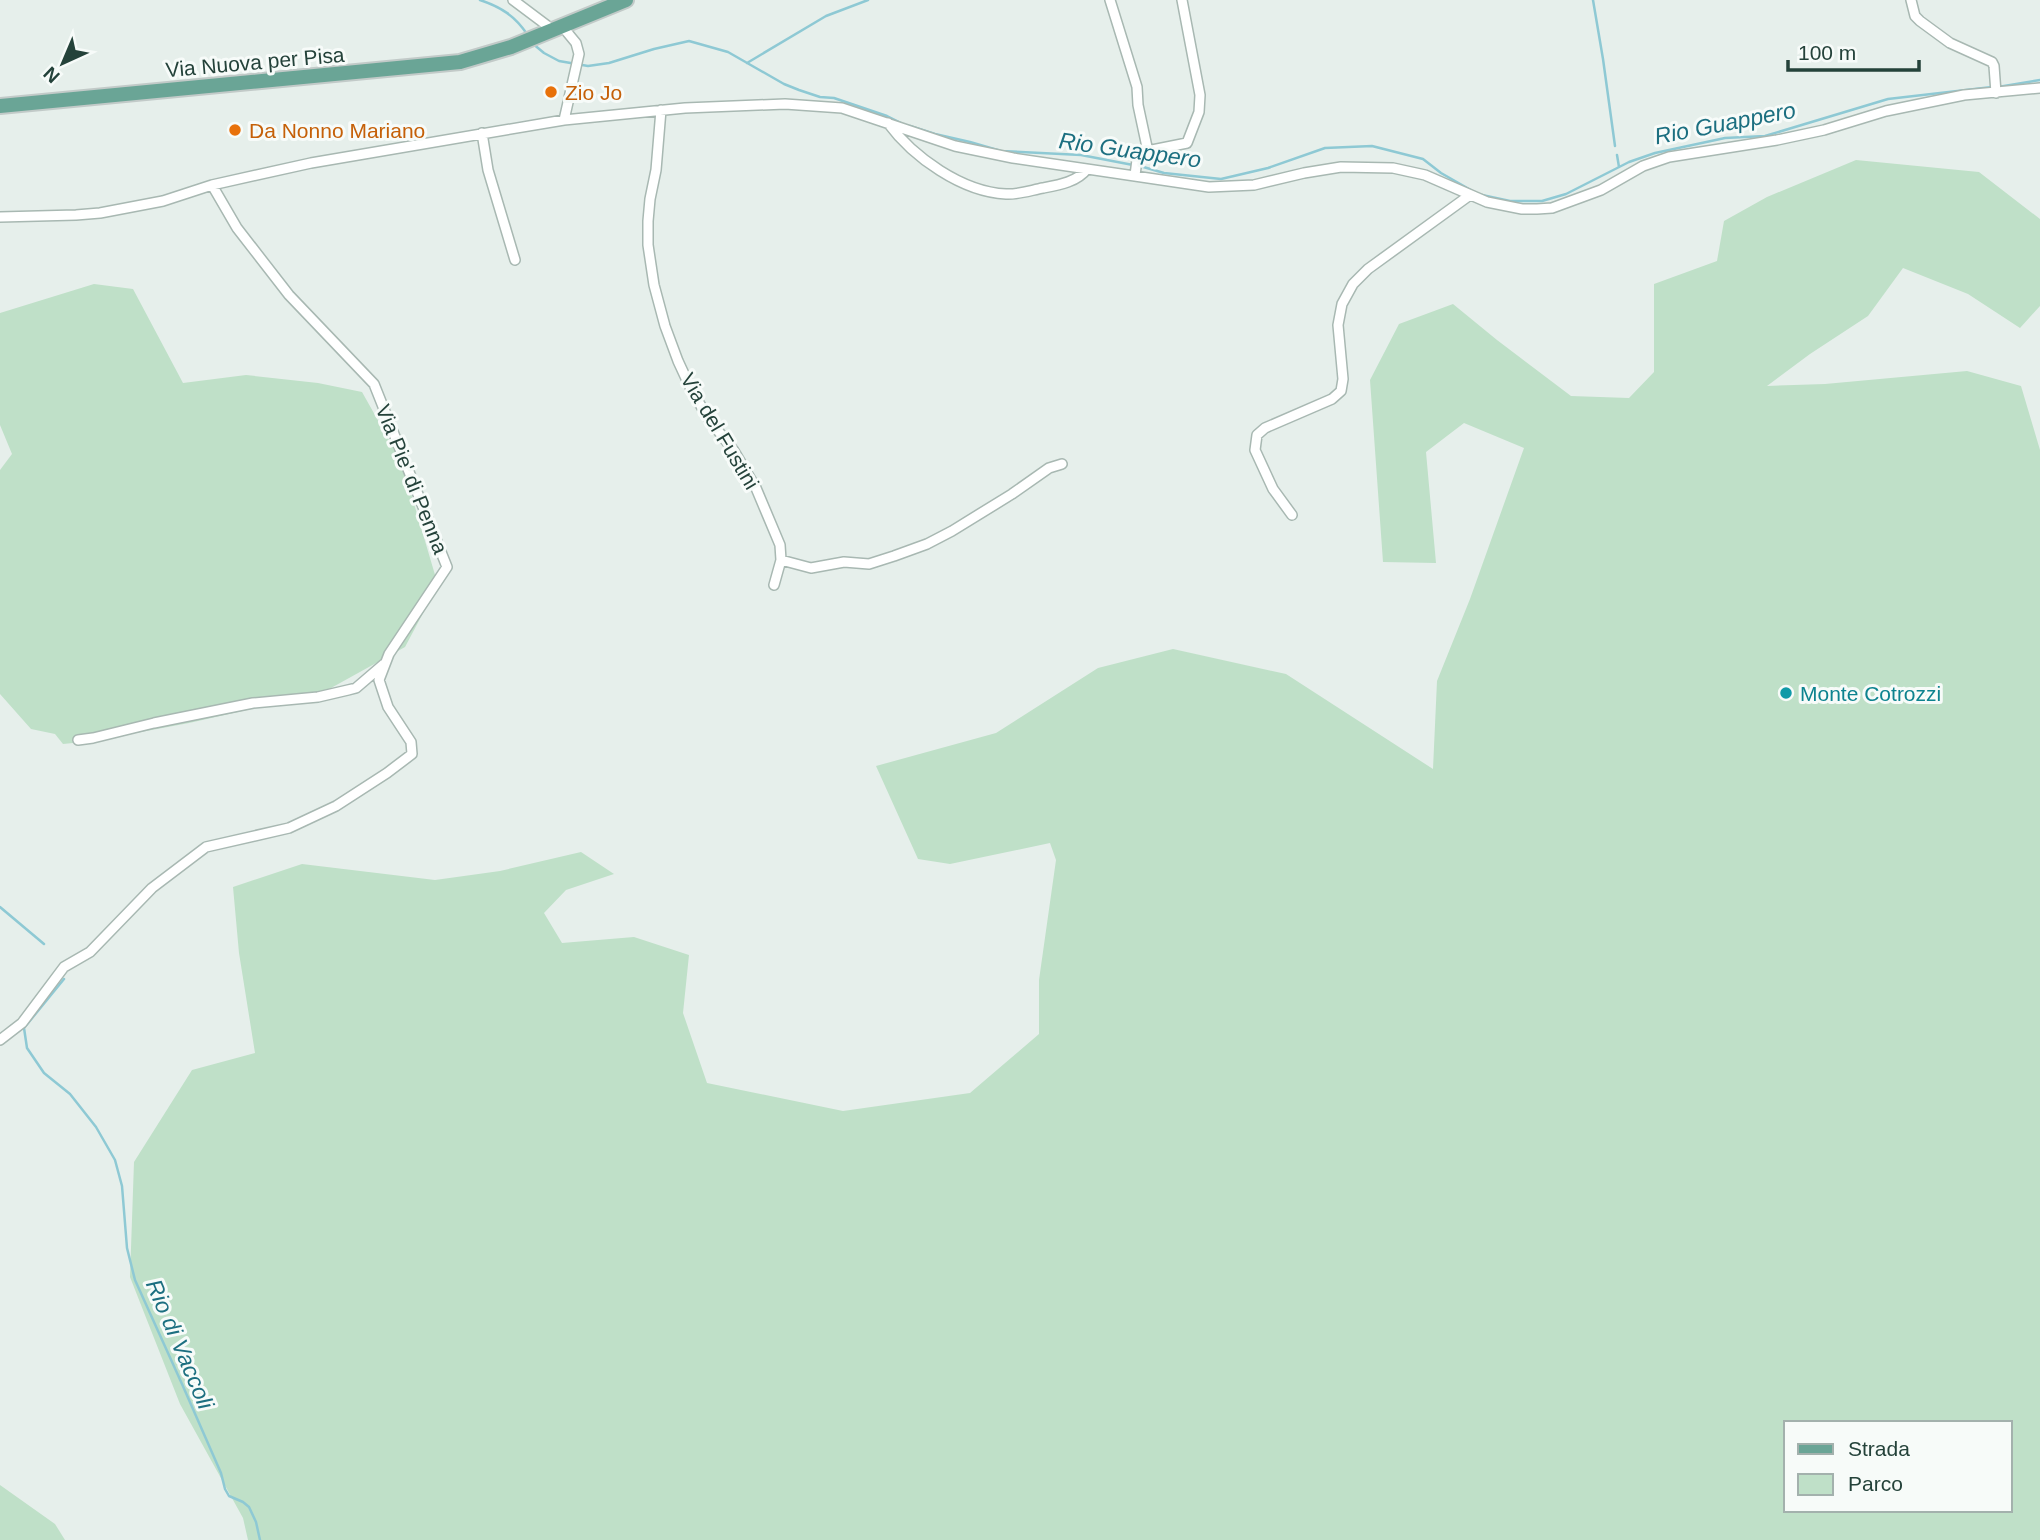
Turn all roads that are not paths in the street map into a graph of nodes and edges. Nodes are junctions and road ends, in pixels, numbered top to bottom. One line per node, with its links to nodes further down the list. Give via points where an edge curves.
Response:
1 (513, 0): 6 (street)
2 (626, 0): 6 (main road)
3 (1110, 0): 14 (street, via 1136,87)
4 (1182, 0): 14 (street, via 1200,94 1199,112 1187,143)
5 (1911, 0): 8 (street, via 1920,21 1950,43 1992,62)
6 (553, 30): 9 (main road, Via Nuova per Pisa, via 479,58 442,65); 11 (street, via 576,43 579,54)
7 (2040, 88): 8 (street)
8 (1996, 89): 18 (street, via 1886,111 1777,140 1669,157 1552,208 1522,209)
9 (0, 106)
10 (661, 110): 11 (street); 12 (street, via 785,104 842,108); 23 (street, Via del Fustini, via 650,199 654,285 678,361 708,418 756,488 780,545)
11 (564, 120): 13 (street)
12 (888, 123): 15 (street, via 955,146); 15 (street, via 913,151 974,188 1007,195 1065,183 1081,177)
13 (482, 133): 17 (street); 20 (street)
14 (1147, 151): 16 (street, via 1138,160)
15 (1087, 169): 16 (street)
16 (1135, 174): 18 (street, via 1228,188 1341,167 1393,168 1424,174)
17 (212, 185): 19 (street, via 163,201 100,213); 25 (street, Via Pie' di Penna, via 236,229 289,295 374,384 447,567)
18 (1470, 195): 22 (street, via 1353,284 1338,325 1340,391 1257,435 1255,450 1273,489)
19 (0, 217)
20 (515, 260)
21 (1062, 464): 23 (street, via 952,531 894,556 869,564 844,562 811,568)
22 (1292, 515)
23 (781, 560): 24 (street)
24 (774, 585)
25 (386, 663): 26 (street, via 348,690 253,703); 27 (street, Via Pie' di Penna, via 379,680 388,707 411,742 412,754 336,806 289,828 206,848 152,888 90,952 64,967 22,1023)
26 (78, 740)
27 (0, 1040)

